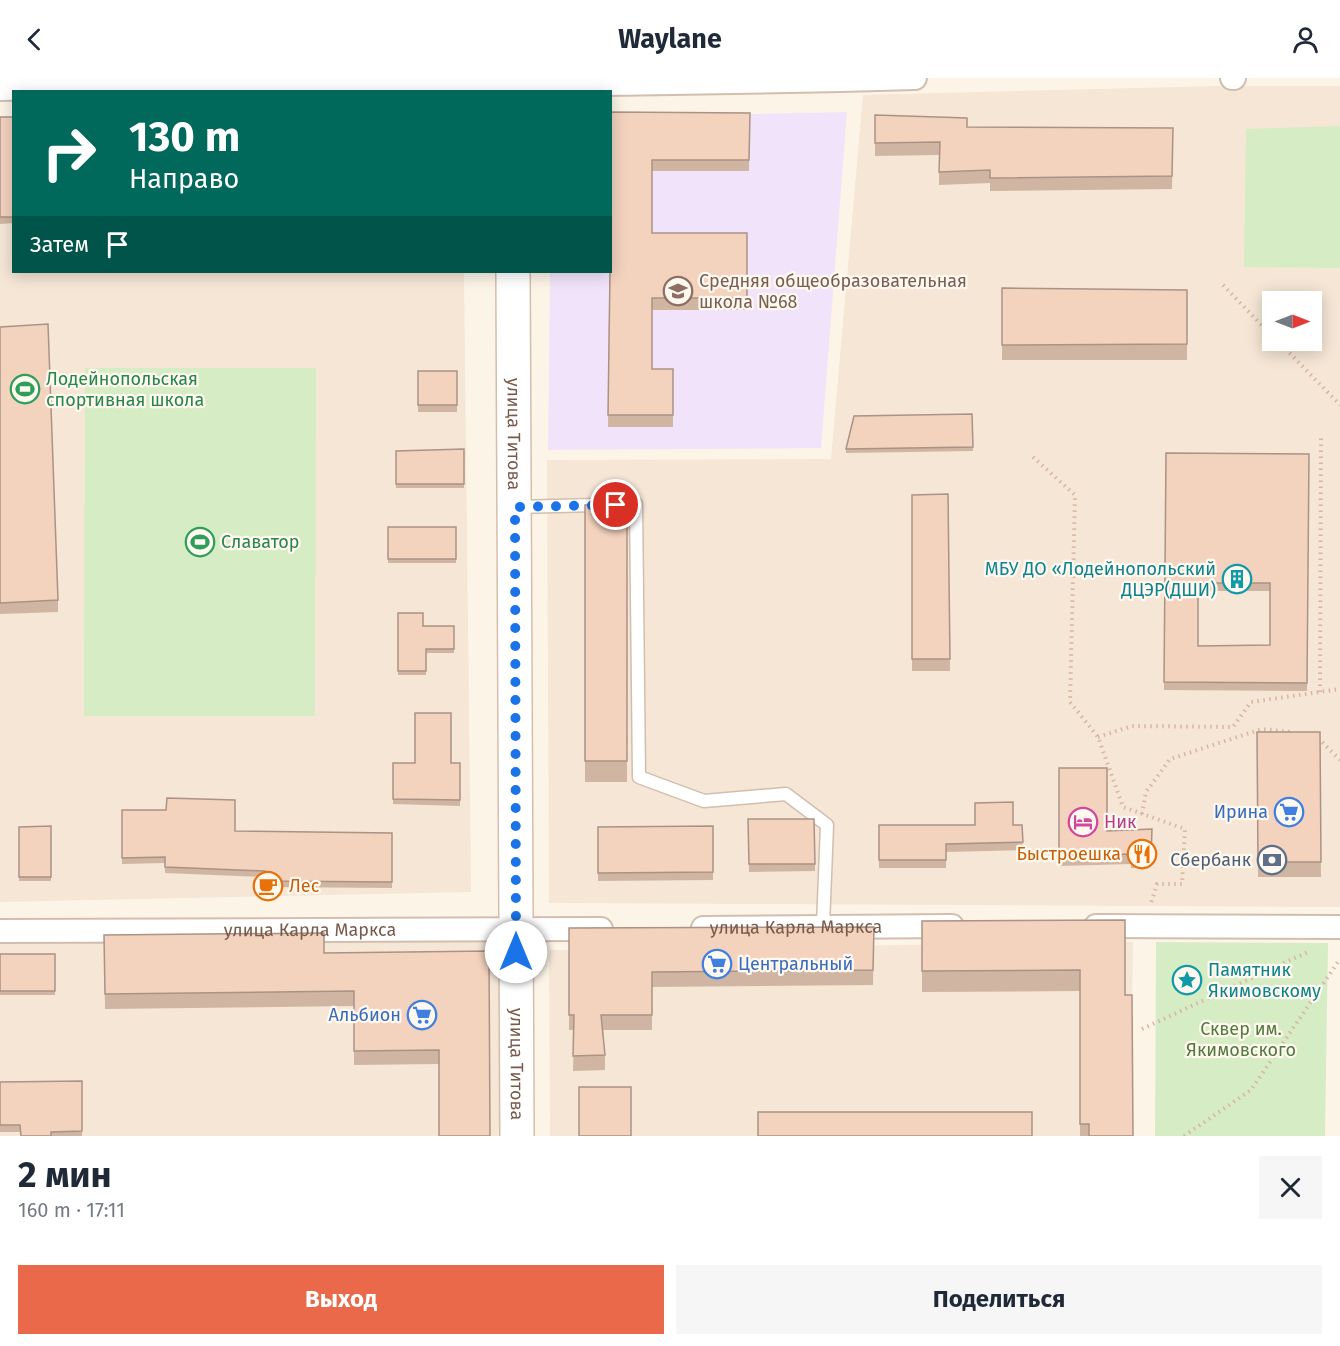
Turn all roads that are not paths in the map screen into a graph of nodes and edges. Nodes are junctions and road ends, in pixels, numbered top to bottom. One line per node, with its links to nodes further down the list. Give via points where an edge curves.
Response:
1 (915, 78): 3 (street)
2 (194, 82): 3 (street); 4 (street)
3 (515, 85)
4 (0, 88)
5 (513, 273): 6 (street, улица Титова)
6 (515, 507): 7 (lane, via 636,504 639,777 704,801 786,794 827,825); 13 (street, улица Титова)
7 (824, 926): 8 (street, улица Карла Маркса); 11 (street, улица Карла Маркса)
8 (975, 926)
9 (1071, 926): 10 (street)
10 (1340, 927)
11 (686, 928)
12 (618, 929): 13 (street, улица Карла Маркса)
13 (516, 930): 14 (street, улица Карла Маркса); 15 (street, улица Титова)
14 (0, 931)
15 (517, 1136)

